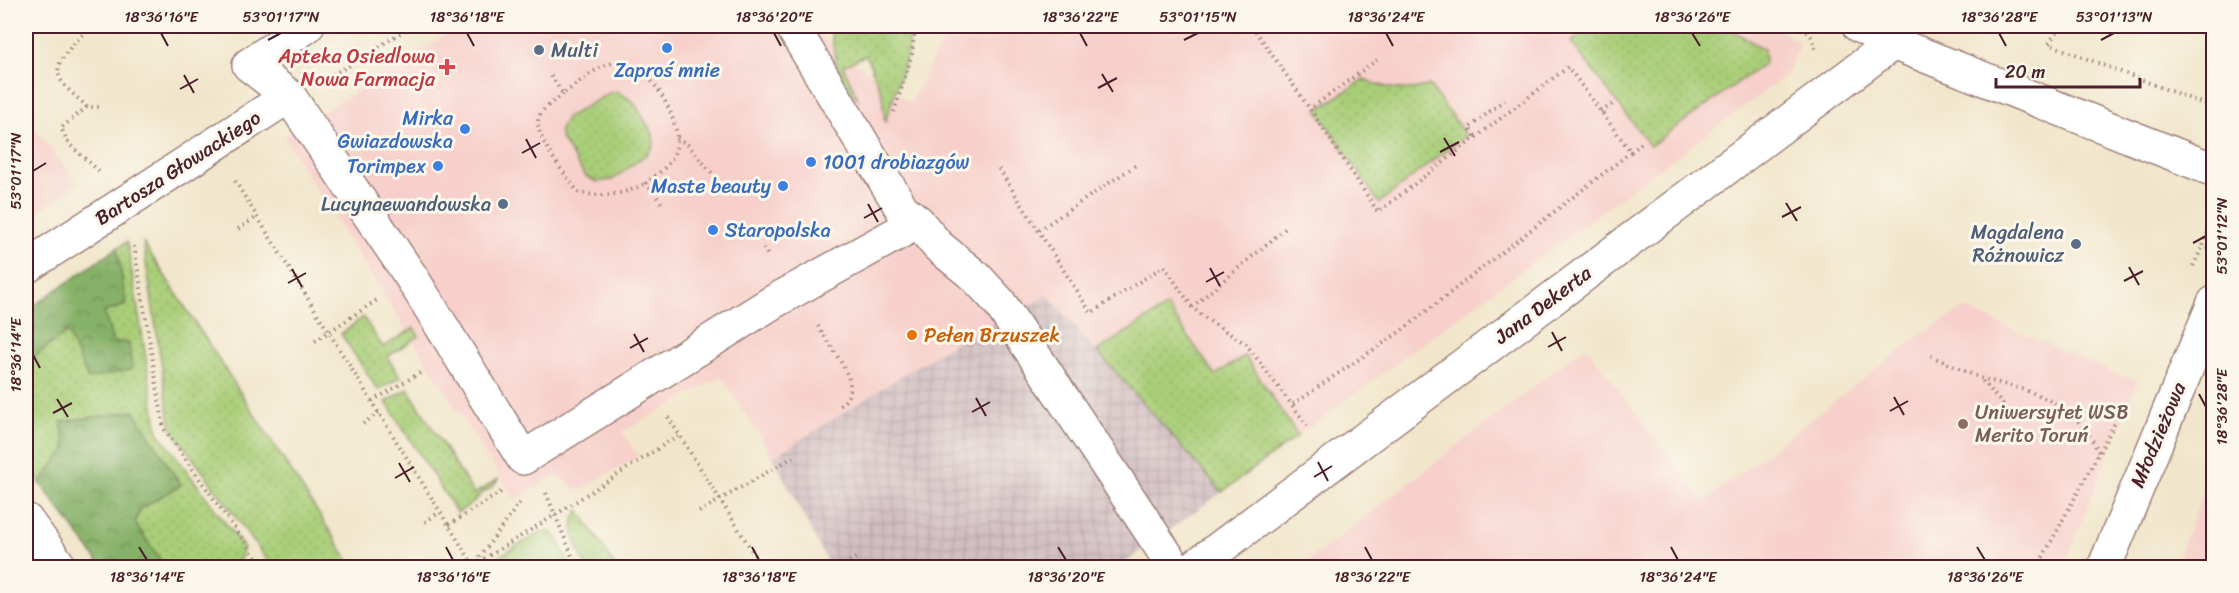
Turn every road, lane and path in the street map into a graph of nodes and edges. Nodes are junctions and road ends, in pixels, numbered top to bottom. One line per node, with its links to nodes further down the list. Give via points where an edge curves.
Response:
1 (92, 26): 18 (path, via 60,60 58,74)
2 (307, 26): 15 (street, via 249,64)
3 (411, 26): 15 (path, via 347,67)
4 (792, 26): 38 (street, via 902,209)
5 (915, 26): 23 (path, via 912,54)
6 (1252, 26): 21 (path)
7 (1812, 26): 9 (path)
8 (1859, 26): 11 (street)
9 (1809, 32)
10 (2056, 32): 20 (path, via 2049,44)
11 (1893, 43): 32 (street); 86 (street, Jana Dekerta)
12 (1377, 60): 21 (path)
13 (551, 76): 14 (path)
14 (563, 94): 25 (path, via 601,68 627,63 651,78 673,117); 34 (path, via 544,109 537,128 578,192 593,196 618,194)
15 (289, 96): 27 (street, Bartosza Głowackiego); 47 (street)
16 (1508, 97): 24 (path, via 1469,128)
17 (1614, 103): 22 (path)
18 (87, 107): 19 (path); 31 (path, via 61,128 69,144)
19 (99, 107)
20 (2214, 108)
21 (1310, 109): 24 (path, via 1378,212)
22 (1601, 112): 24 (path, via 1568,67); 28 (path)
23 (894, 114)
24 (1475, 136)
25 (677, 138): 33 (path); 34 (path, via 667,165)
26 (1644, 141): 28 (path)
27 (213, 146): 37 (path); 46 (street, Bartosza Głowackiego)
28 (1631, 152): 58 (path, via 1401,331)
29 (1136, 165): 41 (path)
30 (999, 169): 41 (path)
31 (97, 170)
32 (2214, 170)
33 (713, 174)
34 (646, 183): 35 (path)
35 (663, 205)
36 (2214, 216): 44 (path, via 2203,246)
37 (257, 217): 40 (path); 51 (path)
38 (918, 222): 48 (street); 85 (street, via 938,246 999,302)
39 (1286, 228): 50 (path)
40 (238, 229)
41 (1039, 230): 50 (path, via 1090,313 1164,266)
42 (133, 239): 78 (path, via 164,429)
43 (763, 248): 45 (path)
44 (2214, 250)
45 (770, 259)
46 (26, 267)
47 (412, 278): 51 (path); 53 (street)
48 (796, 290): 56 (street); 59 (path, via 850,379 847,398)
49 (2214, 303): 87 (street, Młodzieżowa)
50 (1192, 307): 58 (path, via 1246,344)
51 (329, 332): 52 (path); 57 (path)
52 (315, 341)
53 (457, 351): 56 (street, via 523,458); 57 (path)
54 (1931, 356): 55 (path)
55 (1980, 378): 61 (path, via 2004,407); 65 (path, via 2034,392 2064,408 2090,434)
56 (645, 381): 64 (path)
57 (372, 401): 60 (path)
58 (1293, 404): 63 (path)
59 (840, 406)
60 (379, 412): 62 (path); 70 (path)
61 (1998, 413)
62 (363, 424)
63 (1307, 424)
64 (680, 435): 69 (path); 72 (path)
65 (2099, 453)
66 (793, 457): 69 (path)
67 (506, 489): 75 (path)
68 (526, 494): 79 (path)
69 (721, 500): 71 (path); 83 (path)
70 (440, 512): 74 (path); 75 (path)
71 (699, 512)
72 (555, 515): 79 (path); 82 (path)
73 (26, 520): 80 (street)
74 (425, 522)
75 (449, 525): 79 (path)
76 (857, 557): 84 (path)
77 (243, 559): 78 (path)
78 (259, 561): 81 (path)
79 (475, 566)
80 (61, 567)
81 (263, 567)
82 (577, 567)
83 (763, 567)
84 (839, 567)
85 (1175, 567)
86 (1193, 567)
87 (2104, 567)

